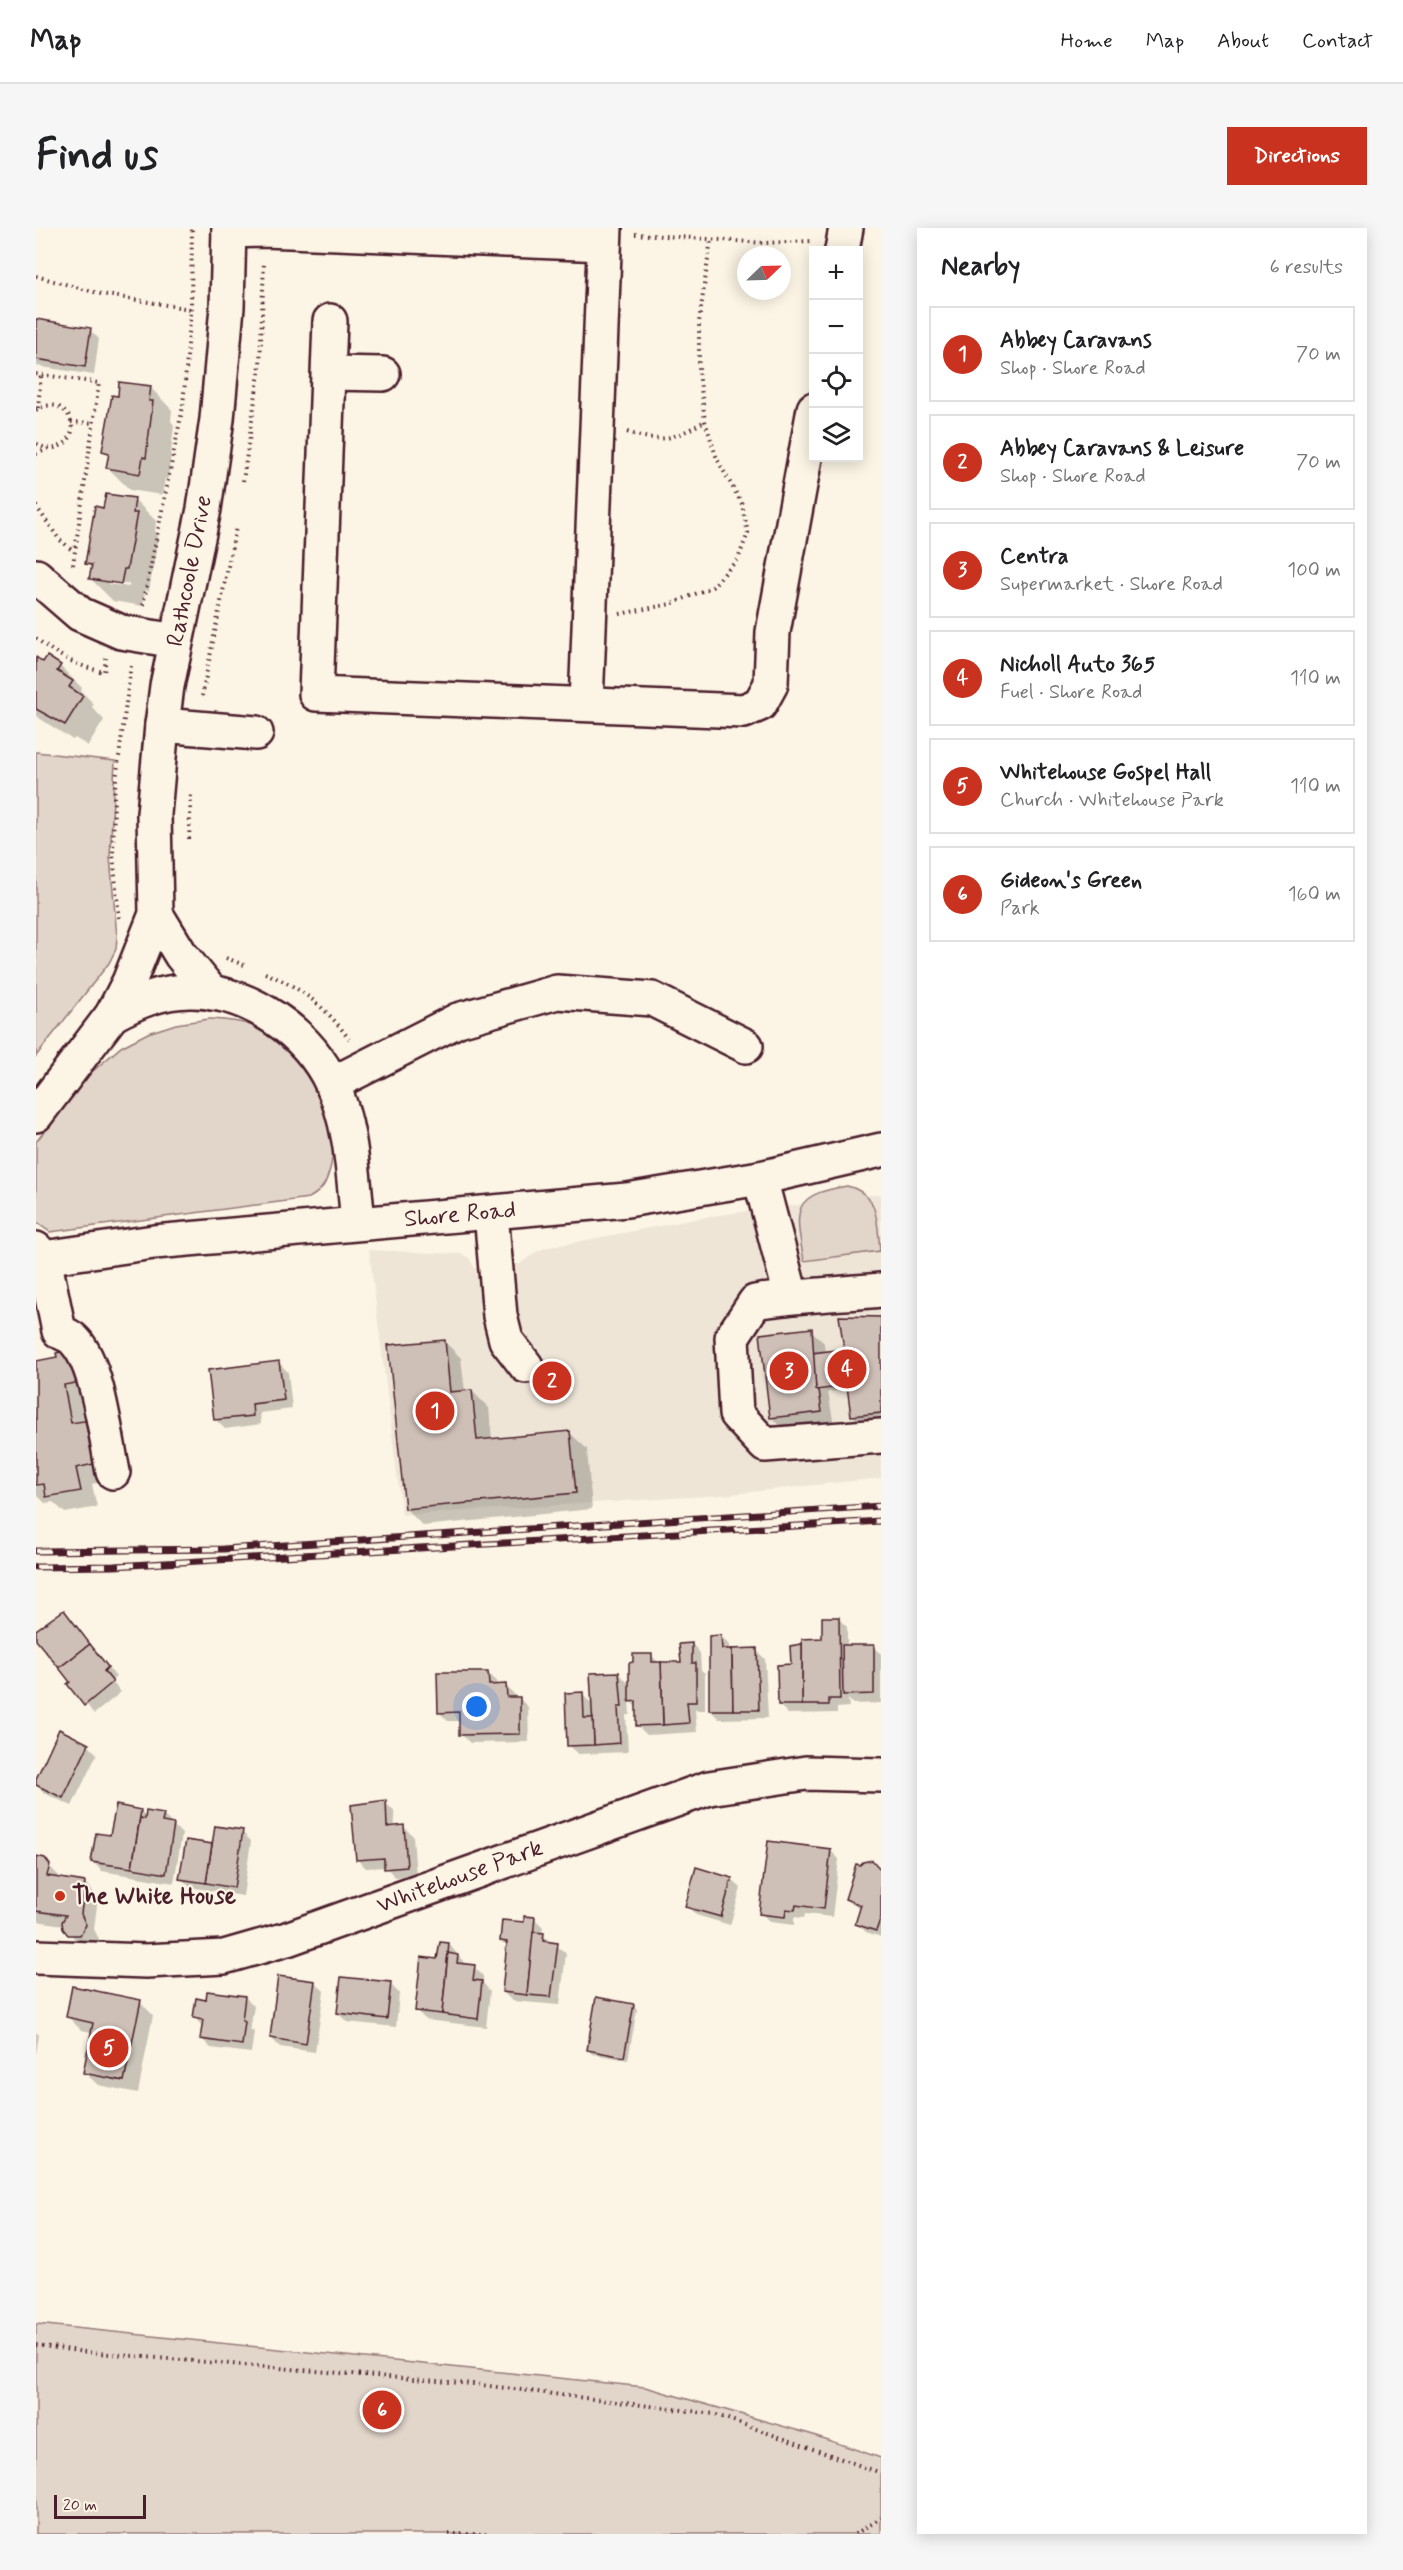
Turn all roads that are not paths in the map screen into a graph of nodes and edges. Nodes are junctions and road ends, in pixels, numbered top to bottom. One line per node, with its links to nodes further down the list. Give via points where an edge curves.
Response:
1 (229, 229): 2 (street); 9 (street, Rathcoole Drive, via 217,419 204,509)
2 (337, 230): 3 (street)
3 (604, 234): 10 (street)
4 (330, 321): 5 (street)
5 (329, 373): 6 (street); 10 (street, via 316,694)
6 (383, 374)
7 (809, 431): 10 (street, via 773,632 771,684 760,704 744,711)
8 (36, 576): 9 (street, via 80,614 121,632)
9 (176, 641): 11 (street, Rathcoole Drive)
10 (586, 704)
11 (162, 725): 12 (street); 13 (street, Rathcoole Drive, via 154,814)
12 (256, 733)
13 (156, 914): 14 (street, via 181,955); 15 (street, Rathcoole Drive)
14 (212, 993): 15 (street, Rathcoole Drive, via 165,994 138,1001); 17 (street, Rathcoole Drive, via 271,1015 314,1054)
15 (112, 1015): 18 (street, Rathcoole Drive)
16 (746, 1046): 17 (street, via 652,999 557,992 458,1020)
17 (332, 1084): 22 (street, Rathcoole Drive, via 349,1136)
18 (38, 1110)
19 (881, 1150): 20 (street, Shore Road)
20 (760, 1178): 21 (street, Shore Road, via 627,1200); 25 (street)
21 (491, 1213): 22 (street, Shore Road); 27 (street, via 500,1316 506,1340)
22 (358, 1222): 23 (street, Shore Road)
23 (39, 1255): 26 (street)
24 (881, 1290): 25 (street)
25 (791, 1296): 28 (street, via 755,1302 732,1337 736,1414 765,1445)
26 (48, 1335): 29 (street, via 74,1339 85,1356 96,1386)
27 (526, 1366)
28 (881, 1436)
29 (114, 1472)
30 (881, 1775): 31 (street, Whitehouse Park, via 806,1773 708,1788 287,1939 224,1957 146,1961)
31 (36, 1957)

